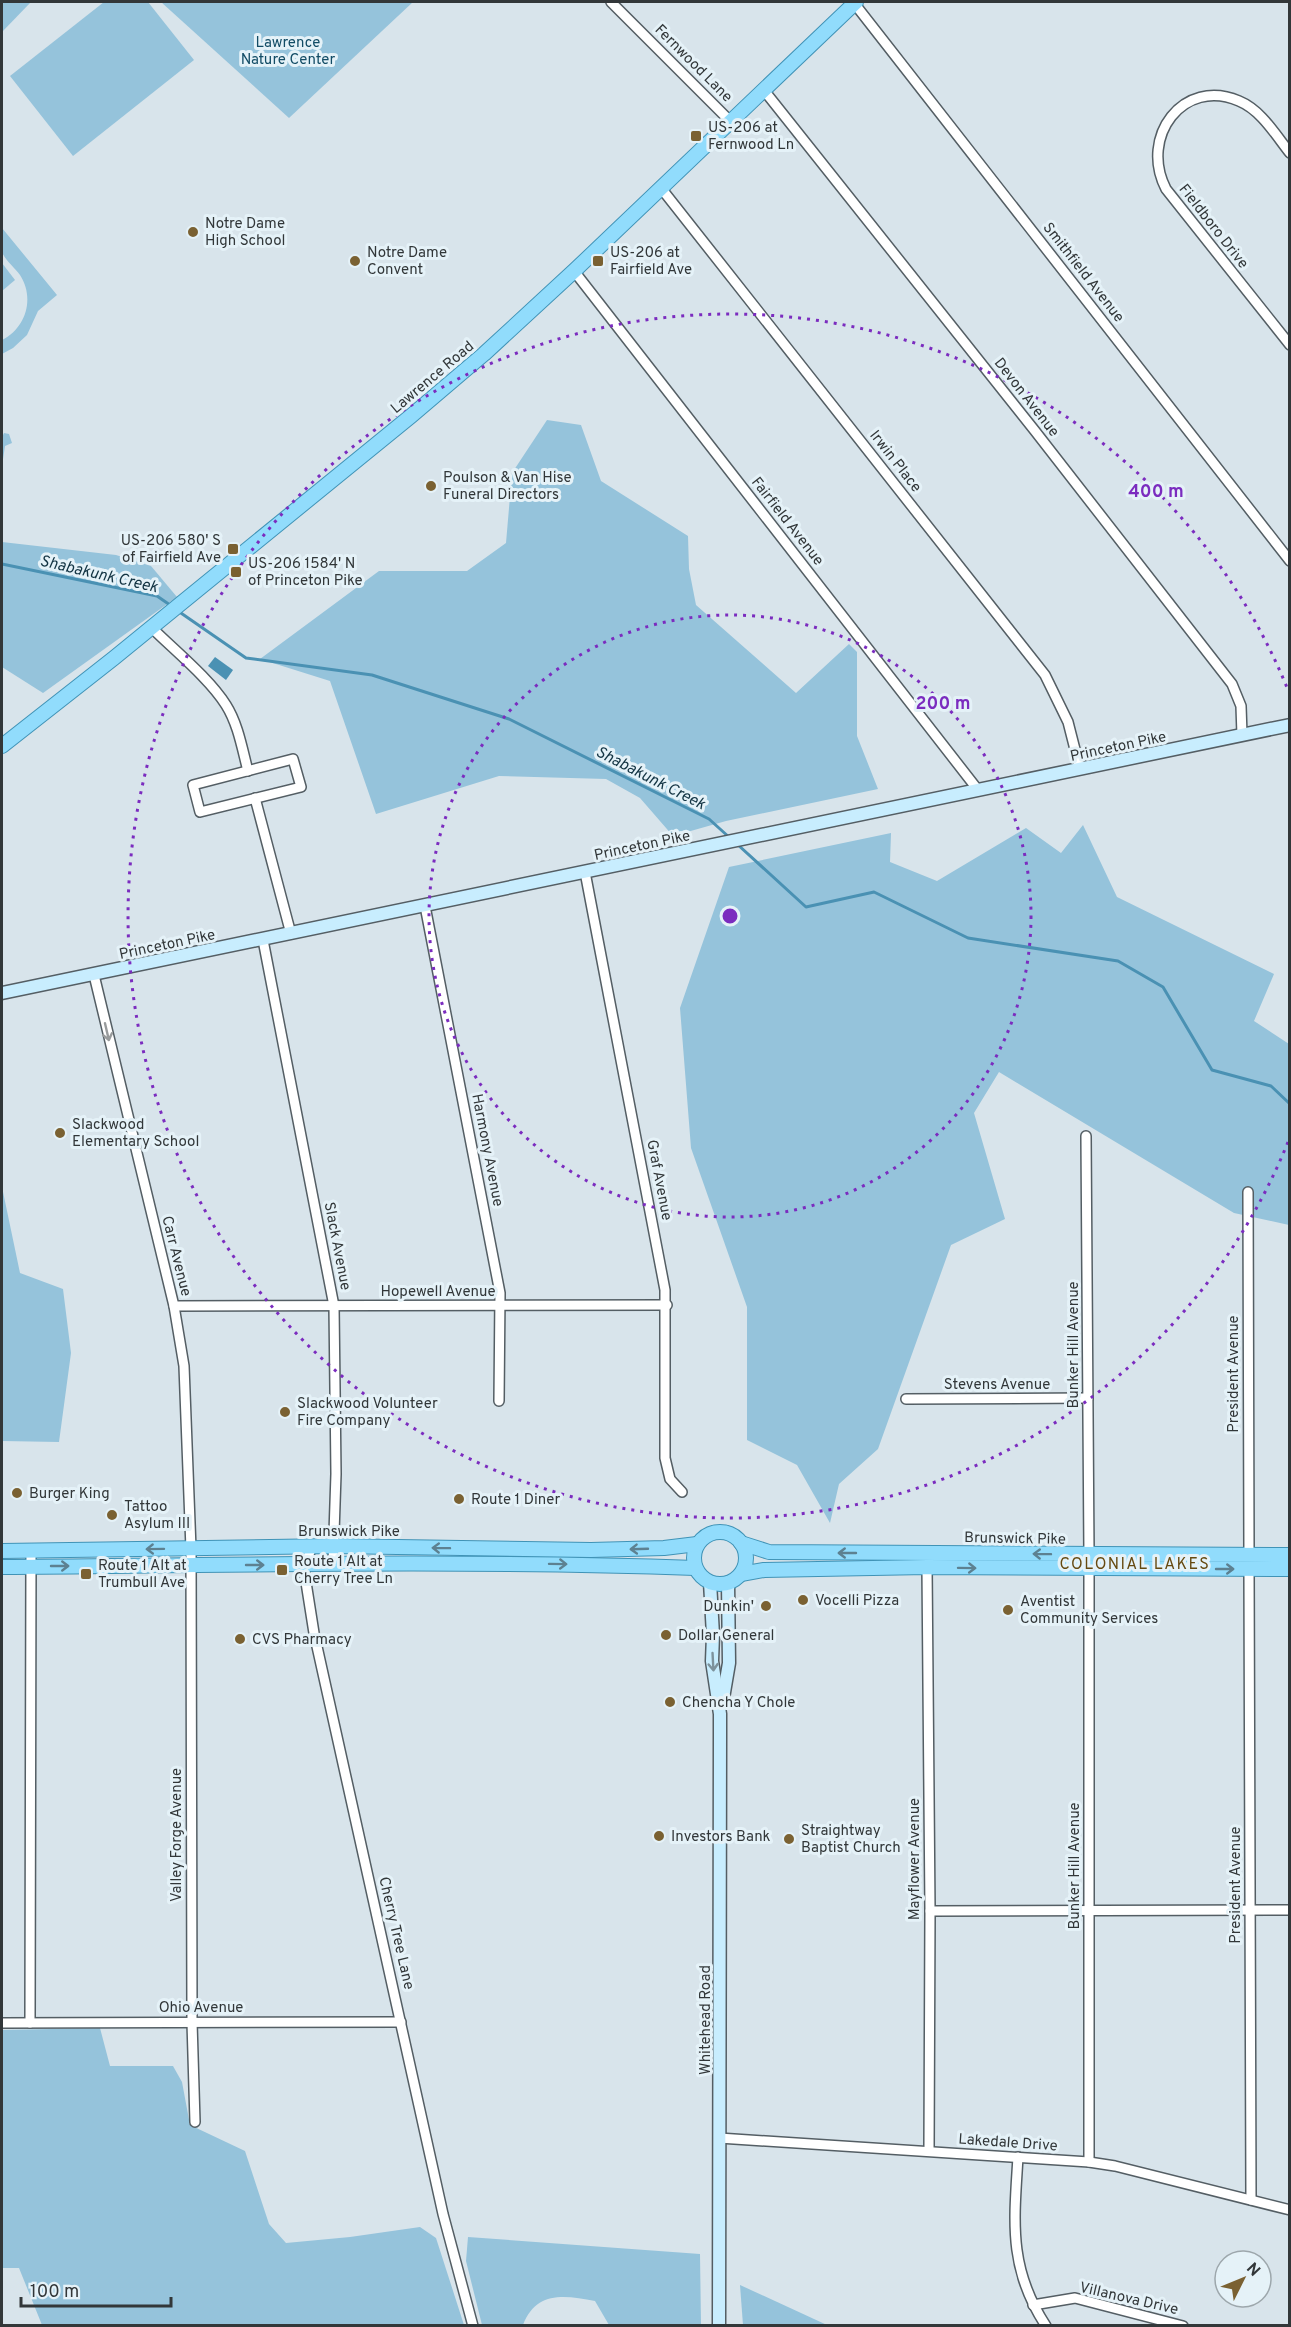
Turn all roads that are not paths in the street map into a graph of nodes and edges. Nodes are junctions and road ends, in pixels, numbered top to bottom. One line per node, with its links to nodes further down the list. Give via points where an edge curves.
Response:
1 (611, 2): 4 (street, Fernwood Lane)
2 (855, 2): 3 (main road, Lawrence Road); 9 (street, Smithfield Avenue)
3 (763, 89): 4 (main road, Lawrence Road); 12 (street, Devon Avenue, via 1232,684 1241,706)
4 (730, 121): 6 (main road, Lawrence Road)
5 (1290, 153): 8 (street, Fieldboro Drive, via 1249,106 1214,96 1191,102 1171,116 1156,151 1166,189)
6 (661, 188): 7 (main road, Lawrence Road); 14 (street, Irwin Place, via 1045,675 1068,722)
7 (574, 271): 10 (main road, Lawrence Road, via 454,380); 16 (street, Fairfield Avenue)
8 (1290, 345)
9 (1290, 561)
10 (152, 627): 13 (main road, Lawrence Road); 15 (street, via 226,705 236,725)
11 (1290, 725): 12 (main road, Princeton Pike)
12 (1242, 735): 14 (main road, Princeton Pike)
13 (2, 746)
14 (1080, 769): 16 (main road, Princeton Pike)
15 (248, 771): 17 (street, via 293,759 301,787); 17 (street, via 193,785 200,812)
16 (978, 790): 18 (main road, Princeton Pike)
17 (255, 798): 20 (street)
18 (585, 872): 19 (main road, Princeton Pike); 27 (street, Graf Avenue)
19 (426, 906): 20 (main road, Princeton Pike); 26 (street, Harmony Avenue)
20 (291, 934): 21 (main road, Princeton Pike)
21 (263, 940): 22 (main road, Princeton Pike); 29 (street, Slack Avenue)
22 (94, 975): 23 (main road, Princeton Pike); 28 (street, Carr Avenue, one-way to 28)
23 (2, 993)
24 (1086, 1136): 30 (street, Bunker Hill Avenue)
25 (1248, 1192): 44 (street, President Avenue)
26 (500, 1305): 27 (street, Hopewell Avenue); 29 (street, Hopewell Avenue); 32 (street, Harmony Avenue)
27 (667, 1305): 33 (street, Graf Avenue, via 665,1458 670,1479)
28 (174, 1306): 29 (street, Hopewell Avenue); 38 (street, Carr Avenue, via 184,1366)
29 (334, 1306): 36 (street, Slack Avenue)
30 (1088, 1398): 31 (street, Stevens Avenue); 43 (street, Bunker Hill Avenue)
31 (906, 1399)
32 (499, 1401)
33 (682, 1492)
34 (741, 1542): 35 (main road, via 719,1532 706,1535); 43 (main road, Brunswick Pike, one-way to 34, via 769,1552); 53 (main road, via 747,1562)
35 (697, 1544): 42 (main road, Brunswick Pike, one-way to 42); 51 (main road)
36 (333, 1546): 37 (main road, Brunswick Pike); 42 (main road, Brunswick Pike, one-way to 36); 45 (street, Slack Avenue)
37 (312, 1547): 38 (main road, Brunswick Pike); 46 (street, Cherry Tree Lane)
38 (191, 1549): 40 (main road, Brunswick Pike, one-way to 40); 47 (street, Valley Forge Avenue)
39 (2, 1551): 40 (main road, Brunswick Pike)
40 (31, 1551): 48 (street)
41 (1290, 1555): 44 (main road, Brunswick Pike)
42 (499, 1556): 45 (main road, Brunswick Pike); 51 (main road, Brunswick Pike, one-way to 51)
43 (1089, 1562): 44 (main road, Brunswick Pike); 50 (main road, Brunswick Pike, one-way to 43); 60 (street, Bunker Hill Avenue)
44 (1249, 1562): 52 (main road, Brunswick Pike); 57 (street, President Avenue)
45 (333, 1563): 46 (main road, Brunswick Pike)
46 (305, 1564): 47 (main road, Brunswick Pike, one-way to 46); 62 (street, Cherry Tree Lane, via 314,1633)
47 (190, 1565): 48 (main road, Brunswick Pike, one-way to 47); 61 (street, Valley Forge Avenue)
48 (30, 1566): 49 (main road, Brunswick Pike); 64 (street)
49 (2, 1567)
50 (927, 1567): 53 (main road, Brunswick Pike, via 764,1570); 59 (street, Mayflower Avenue)
51 (694, 1568): 54 (main road)
52 (1290, 1569)
53 (741, 1574): 55 (main road)
54 (710, 1582): 55 (main road); 56 (main road, Whitehead Road, one-way to 56, via 712,1661)
55 (728, 1583): 56 (main road, Whitehead Road, via 729,1663)
56 (720, 1714): 66 (main road, Whitehead Road)
57 (1250, 1910): 58 (street); 60 (street); 70 (street, President Avenue)
58 (1290, 1910)
59 (930, 1911): 60 (street); 67 (street, Mayflower Avenue)
60 (1089, 1911): 69 (street, Bunker Hill Avenue)
61 (192, 2022): 62 (street, Ohio Avenue); 64 (street, Ohio Avenue); 65 (street, Valley Forge Avenue)
62 (401, 2022): 73 (street, Cherry Tree Lane, via 443,2214)
63 (2, 2023): 64 (street, Ohio Avenue)
64 (30, 2023)
65 (195, 2122)
66 (720, 2138): 67 (street, Lakedale Drive); 74 (main road, Whitehead Road)
67 (929, 2151): 68 (street, Lakedale Drive)
68 (1018, 2157): 69 (street, Lakedale Drive); 72 (street, via 1013,2225 1021,2271)
69 (1089, 2162): 70 (street, Lakedale Drive)
70 (1251, 2200): 71 (street, Lakedale Drive)
71 (1290, 2210)
72 (1033, 2305): 75 (street); 76 (street, Villanova Drive, via 1075,2298)
73 (473, 2325)
74 (719, 2325)
75 (1046, 2325)
76 (1183, 2325)

